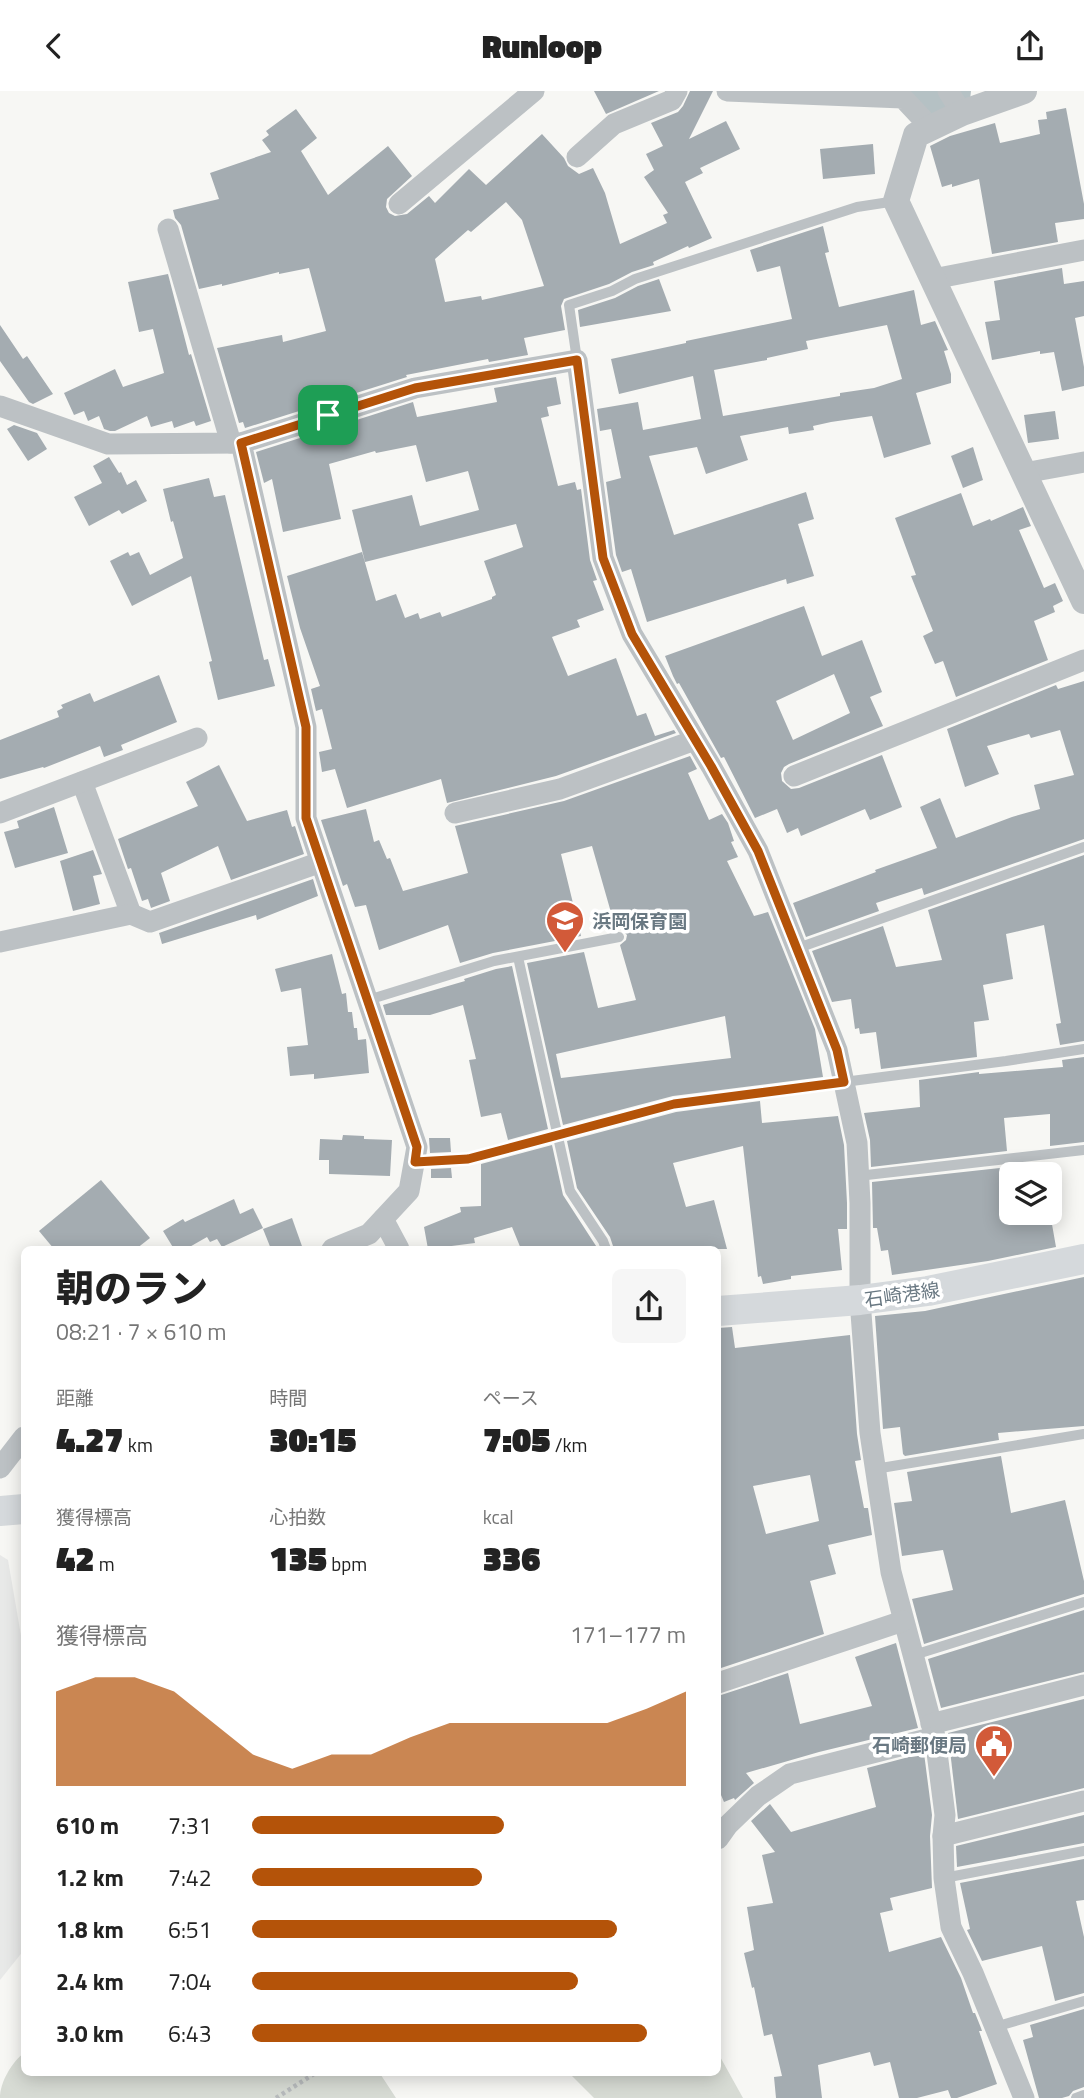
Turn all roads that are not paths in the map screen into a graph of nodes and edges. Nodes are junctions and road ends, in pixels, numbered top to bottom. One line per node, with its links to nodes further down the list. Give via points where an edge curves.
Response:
1 (534, 91): 10 (street)
2 (677, 91): 8 (street, via 672,100 614,124)
3 (727, 91): 7 (street, via 904,98)
4 (948, 91): 6 (street)
5 (1024, 91): 6 (street)
6 (962, 113): 7 (street)
7 (931, 128): 9 (street, via 916,135)
8 (577, 157)
9 (896, 201): 13 (street); 14 (lane, via 844,211 635,279 569,306)
10 (399, 204)
11 (168, 229): 16 (street)
12 (1084, 250): 13 (street)
13 (933, 279): 18 (street)
14 (577, 360): 16 (street, via 415,388); 22 (street, via 603,558 632,634)
15 (0, 406): 16 (street, via 108,444)
16 (236, 443): 28 (street, via 306,727 306,818)
17 (1084, 462): 18 (street)
18 (1024, 473): 19 (street)
19 (1084, 601)
20 (1084, 660): 23 (street)
21 (197, 738): 24 (street)
22 (695, 740): 26 (street, via 560,789); 32 (street, via 758,851)
23 (794, 776)
24 (82, 782): 25 (street); 29 (street)
25 (0, 813)
26 (455, 813)
27 (1084, 847): 32 (lane)
28 (321, 862): 29 (street, via 150,922); 34 (street)
29 (131, 914): 31 (street)
30 (619, 937): 33 (lane)
31 (0, 942)
32 (798, 948): 36 (street, via 837,1050)
33 (518, 957): 34 (lane); 37 (lane)
34 (368, 1000): 39 (street, via 417,1147)
35 (1084, 1049): 36 (lane)
36 (844, 1082): 37 (lane, via 674,1104); 40 (street, via 857,1143)
37 (557, 1134): 39 (lane, via 468,1159); 44 (lane, via 570,1191)
38 (1084, 1150): 40 (lane)
39 (415, 1162): 41 (street, via 409,1191)
40 (858, 1177): 46 (street)
41 (383, 1219): 42 (street, via 369,1234); 43 (street)
42 (339, 1246)
43 (397, 1246)
44 (605, 1246)
45 (1084, 1259): 46 (main road, 石崎港線)
46 (860, 1300): 47 (main road, 石崎港線); 51 (street)
47 (721, 1311)
48 (1084, 1434): 51 (lane)
49 (21, 1441): 50 (street)
50 (0, 1468)
51 (875, 1469): 55 (street, via 891,1572)
52 (21, 1509): 53 (main road)
53 (0, 1511)
54 (1084, 1602): 56 (lane)
55 (904, 1621): 56 (street); 57 (street)
56 (914, 1655): 59 (street)
57 (721, 1682)
58 (1084, 1685): 59 (street)
59 (933, 1730): 61 (street, via 790,1774 758,1796); 62 (street, via 946,1815)
60 (1084, 1801): 62 (street)
61 (723, 1832)
62 (943, 1836): 64 (street)
63 (1084, 1851): 64 (lane)
64 (944, 1878): 66 (street, via 951,1927)
65 (1084, 2001): 66 (lane)
66 (995, 2027): 68 (street)
67 (1084, 2095): 69 (lane)
68 (1024, 2098)
69 (1076, 2098)

